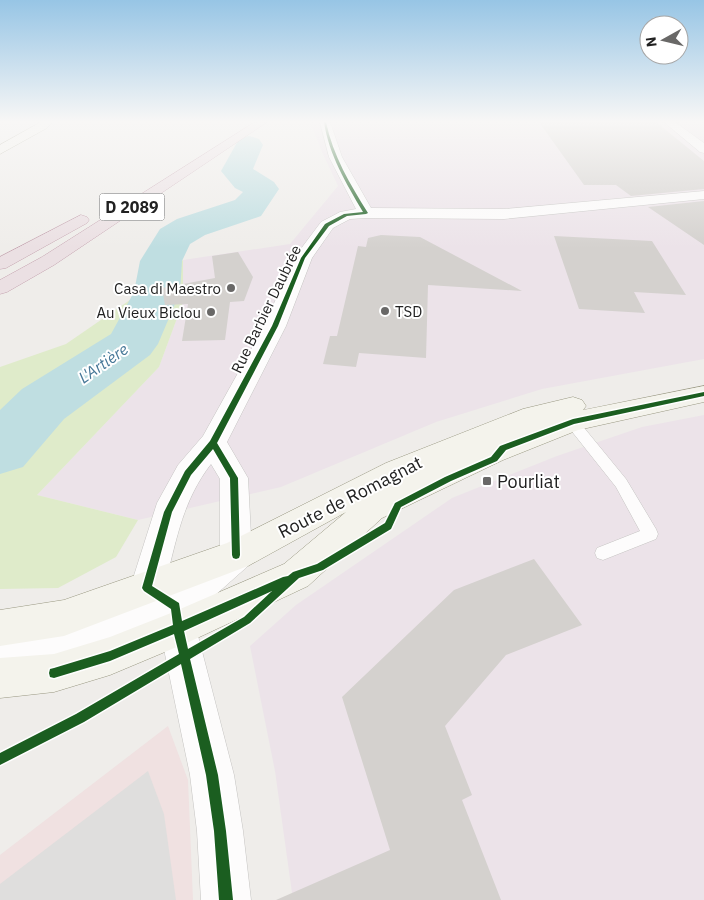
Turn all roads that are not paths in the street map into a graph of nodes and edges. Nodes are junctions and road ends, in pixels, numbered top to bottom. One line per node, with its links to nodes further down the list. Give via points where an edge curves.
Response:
1 (173, 164): 4 (highway, D 2089)
2 (197, 164): 9 (highway, D 2089, via 56,256)
3 (339, 164): 7 (street)
4 (144, 182)
5 (704, 196): 7 (street, Rue Barbier Daubrée, via 504,214)
6 (96, 212): 8 (highway, D 2089)
7 (366, 213): 13 (street, Rue Barbier Daubrée, via 346,215 327,225 303,258 275,326)
8 (0, 264)
9 (0, 288)
10 (704, 380): 12 (main road, Route de Romagnat)
11 (704, 394): 12 (main road, Route de Romagnat)
12 (566, 415): 14 (lane, via 620,483 650,534); 15 (main road, Route de Romagnat, via 499,428 396,471); 16 (main road, Route de Romagnat, via 370,509 296,575)
13 (213, 443): 15 (street, via 234,478); 16 (street, Rue Barbier Daubrée, via 188,473 168,512)
14 (603, 552)
15 (236, 555): 16 (street)
16 (167, 607): 17 (main road, Route de Romagnat); 18 (street, via 59,651); 19 (main road, Route de Romagnat, via 110,656 54,673); 20 (street, via 212,774)
17 (0, 628)
18 (0, 663)
19 (0, 678)
20 (226, 900)

